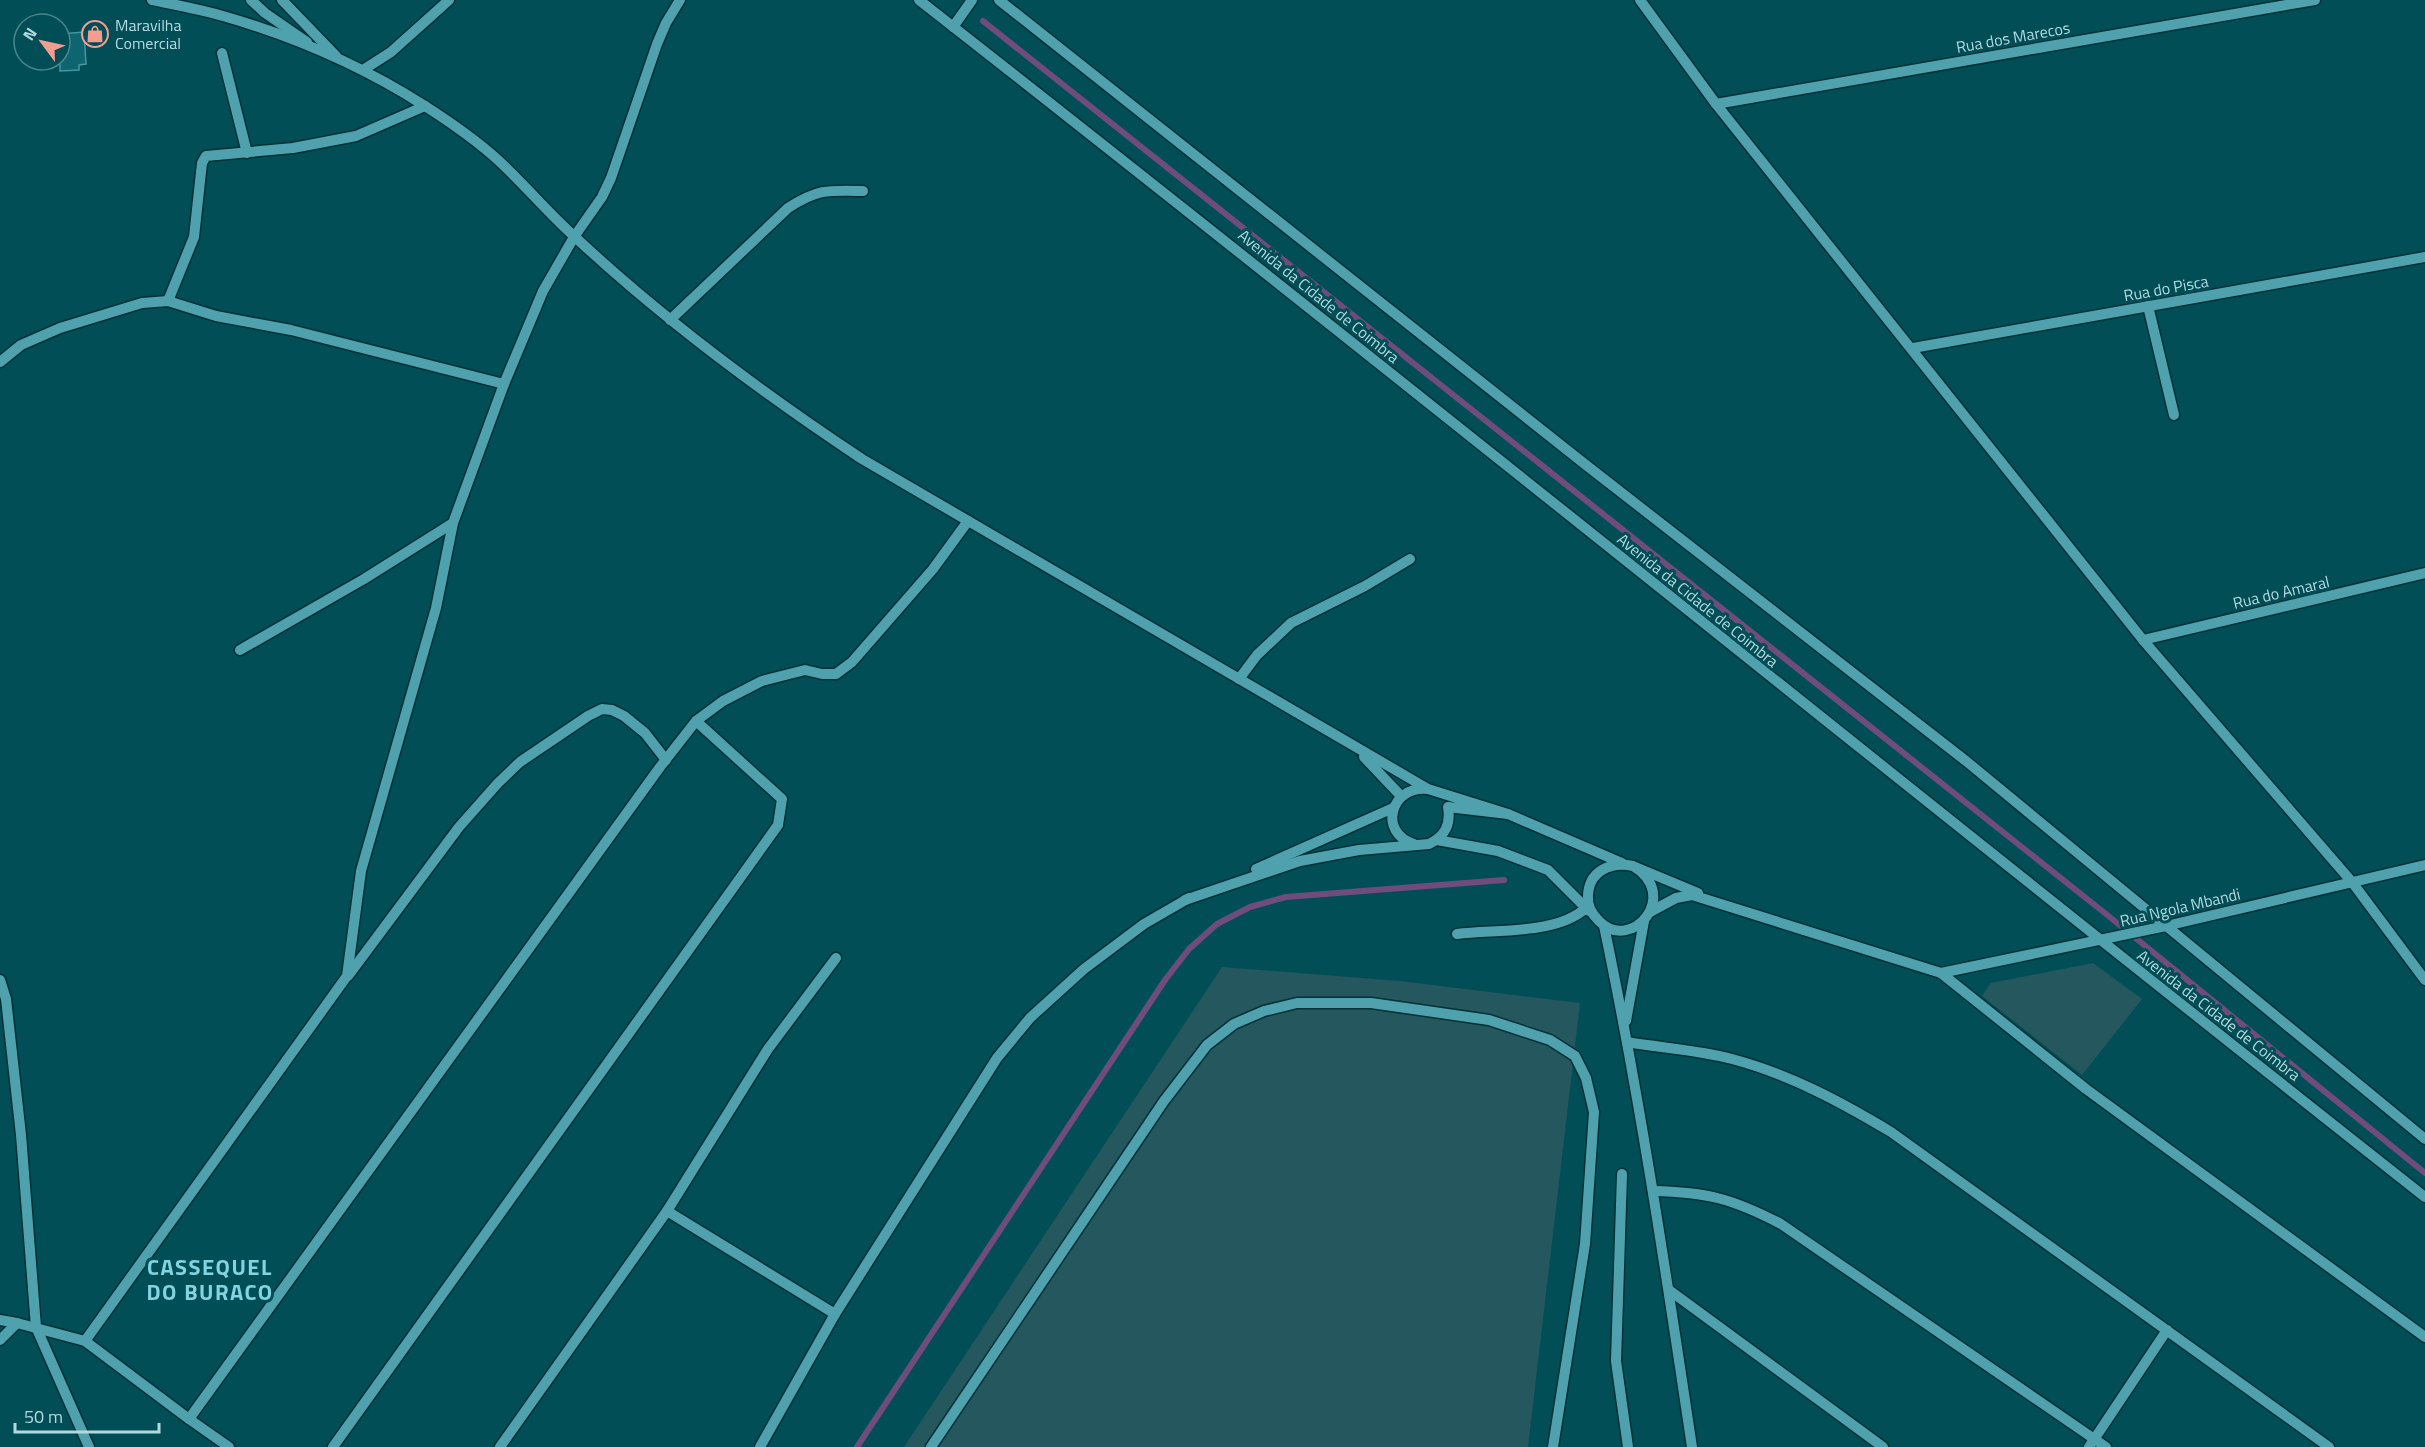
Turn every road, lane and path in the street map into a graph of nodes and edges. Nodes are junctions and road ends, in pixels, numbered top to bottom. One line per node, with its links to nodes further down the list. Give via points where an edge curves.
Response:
1 (152, 0): 12 (street, via 223,16)
2 (251, 0): 12 (street)
3 (282, 0): 14 (street)
4 (450, 0): 15 (street, via 391,52)
5 (680, 0): 20 (street, via 657,44 610,178 594,210)
6 (919, 0): 11 (street, Avenida da Cidade de Coimbra)
7 (972, 0): 11 (street)
8 (999, 0): 53 (street, Avenida da Cidade de Coimbra, via 1966,761)
9 (1640, 0): 16 (street)
10 (2315, 0): 16 (street, Rua dos Marecos)
11 (953, 27): 55 (street, Avenida da Cidade de Coimbra)
12 (322, 52): 14 (street)
13 (222, 53): 18 (street)
14 (341, 61): 15 (street)
15 (363, 70): 17 (street)
16 (1716, 104): 25 (street)
17 (425, 106): 18 (street, via 356,136); 20 (street, via 497,159)
18 (247, 153): 22 (street, via 212,154 204,159 194,237)
19 (863, 191): 24 (street, via 830,190 809,195 788,208)
20 (574, 237): 24 (street); 27 (street, via 543,291)
21 (2425, 257): 23 (street, Rua do Pisca)
22 (168, 301): 26 (street, via 142,303 60,328 21,345); 27 (street, via 216,316 291,330)
23 (2148, 306): 25 (street, Rua do Pisca); 28 (street)
24 (670, 320): 29 (street, via 800,418 862,459)
25 (1913, 348): 33 (street)
26 (0, 362)
27 (504, 384): 30 (street)
28 (2174, 415)
29 (969, 520): 35 (street); 36 (street, via 860,654 836,674 805,670 762,681 723,701)
30 (453, 523): 34 (street); 58 (street, via 436,608 361,871)
31 (1410, 559): 35 (street, via 1291,623)
32 (2425, 573): 33 (street, Rua do Amaral)
33 (2143, 640): 47 (street)
34 (240, 650)
35 (1239, 679): 37 (street)
36 (696, 721): 38 (street); 81 (street, via 782,799 778,825)
37 (1358, 750): 39 (street); 40 (street)
38 (666, 760): 58 (street, via 645,733 624,716 602,709 520,762 459,826); 77 (street)
39 (1428, 789): 40 (street); 42 (street)
40 (1401, 796): 41 (street)
41 (1393, 808): 44 (street, via 1397,834); 48 (street)
42 (1508, 814): 43 (street, via 1448,807 1448,825); 45 (street)
43 (1437, 840): 44 (street); 49 (street, via 1498,851 1548,870)
44 (1420, 845): 48 (street, via 1359,850 1300,861)
45 (1628, 865): 50 (street); 51 (street, via 1642,872 1653,890); 52 (street, via 1601,870 1588,888 1589,909)
46 (2425, 865): 47 (street, Rua Ngola Mbandi)
47 (2352, 882): 53 (street, Rua Ngola Mbandi); 60 (street)
48 (1185, 900): 69 (street, via 1144,924 1084,969 1030,1018 998,1058)
49 (1586, 908): 52 (street); 54 (street, via 1576,917 1553,926)
50 (1743, 912): 51 (street, via 1692,895 1676,898); 57 (street)
51 (1647, 916): 52 (street, via 1625,930 1614,930); 61 (street)
52 (1600, 922): 61 (street)
53 (2166, 926): 55 (street, Rua Ngola Mbandi); 63 (street, Avenida da Cidade de Coimbra)
54 (1457, 934)
55 (2104, 940): 57 (street, Rua Ngola Mbandi); 66 (street, Avenida da Cidade de Coimbra)
56 (836, 958): 67 (street, via 768,1048)
57 (1941, 973): 74 (street, via 2086,1089)
58 (347, 976): 76 (street)
59 (0, 980): 72 (street, via 21,1135)
60 (2425, 980)
61 (1625, 1027): 62 (street)
62 (1627, 1042): 65 (street); 73 (street, via 1731,1058 1847,1105 1891,1132)
63 (2425, 1139)
64 (1622, 1174): 86 (street, via 1616,1361)
65 (1653, 1191): 68 (street); 78 (street, via 1717,1197 1747,1206 1781,1224)
66 (2425, 1197)
67 (667, 1211): 69 (street); 82 (street)
68 (1669, 1290): 87 (street); 88 (street)
69 (835, 1314): 83 (street)
70 (0, 1320): 71 (street)
71 (17, 1323): 72 (street); 75 (street)
72 (36, 1327): 76 (street); 79 (street)
73 (2167, 1330): 78 (street); 90 (street)
74 (2425, 1337)
75 (0, 1340)
76 (85, 1341): 77 (street)
77 (189, 1419): 80 (street)
78 (2092, 1443): 89 (street)
79 (89, 1447)
80 (229, 1447)
81 (333, 1447)
82 (500, 1447)
83 (760, 1447)
84 (931, 1447): 85 (street, via 1164,1101 1207,1045 1234,1024 1264,1011 1297,1003 1371,1003 1489,1020 1550,1040 1575,1056 1586,1078 1594,1112 1585,1244)
85 (1553, 1447)
86 (1628, 1447)
87 (1692, 1447)
88 (1883, 1447)
89 (2106, 1447)
90 (2329, 1447)

